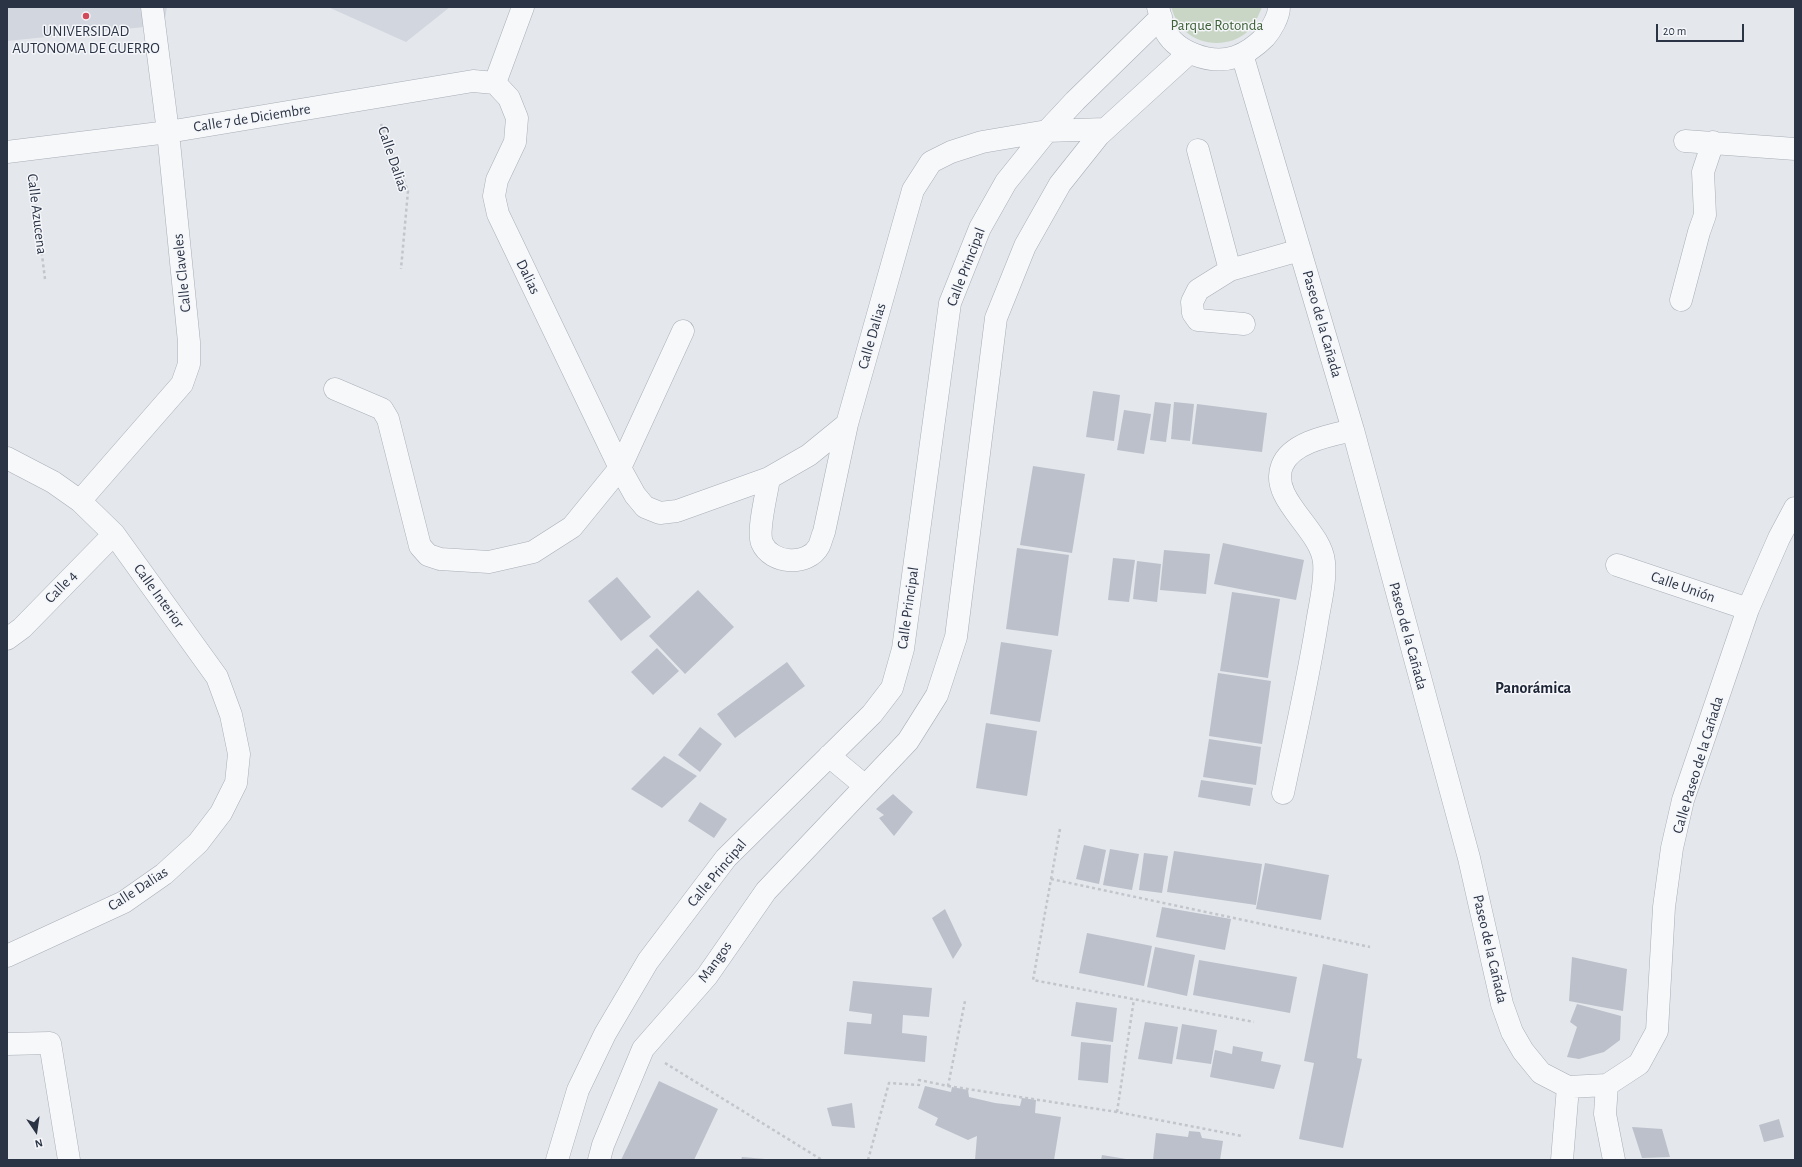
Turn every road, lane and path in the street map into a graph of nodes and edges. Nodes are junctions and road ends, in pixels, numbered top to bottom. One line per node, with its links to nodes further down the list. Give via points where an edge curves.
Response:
1 (152, 7): 11 (street, Calle Claveles)
2 (523, 7): 7 (street)
3 (1279, 7): 6 (street, via 1270,31 1254,48)
4 (1160, 12): 5 (street, via 1164,28 1175,42); 10 (street, Calle Principal)
5 (1189, 53): 6 (street, via 1211,60 1234,58); 9 (street)
6 (1242, 54): 18 (street, Paseo de la Cañada)
7 (495, 83): 8 (street, Calle 7 de Diciembre, via 473,81); 29 (street, Dalias, via 509,98 517,118 515,142 496,180 494,196 498,214)
8 (372, 99): 11 (street, Calle 7 de Diciembre); 19 (path, Calle Dalias, via 408,191)
9 (1105, 129): 10 (street, Calle Dalias); 39 (street, via 1060,184 1025,246 996,318 956,637 937,695 908,741)
10 (1047, 131): 26 (street, Calle Dalias, via 982,142 951,152 931,162 913,190); 37 (street, Calle Principal, via 1006,182 980,228 950,303 903,649 892,688 872,714)
11 (168, 132): 14 (street, Calle 7 de Diciembre); 31 (street, Calle Claveles, via 189,364 182,384)
12 (1685, 141): 13 (street)
13 (1713, 142): 15 (street); 22 (street, via 1703,172 1705,215)
14 (29, 149): 17 (street, Calle 7 de Diciembre); 21 (path, Calle Azucena)
15 (1795, 149)
16 (1198, 150): 20 (street)
17 (7, 152)
18 (1300, 250): 20 (street); 27 (street, Paseo de la Cañada)
19 (401, 269)
20 (1230, 270): 23 (street, via 1198,290 1192,302 1193,313 1198,320)
21 (45, 279)
22 (1682, 300)
23 (1244, 324)
24 (683, 331): 29 (street)
25 (335, 389): 29 (street, via 382,409 388,419 420,546 428,555 440,560 489,562 533,552 572,527)
26 (847, 424): 30 (street, via 809,455); 30 (street, Calle Dalias, via 824,532 818,547 810,556 797,560 782,560 769,553 762,542 760,532)
27 (1353, 430): 40 (street, via 1320,438 1293,451 1282,465 1279,481 1285,497 1310,531 1324,561 1324,577 1310,669); 52 (street, Paseo de la Cañada, via 1469,858 1502,1004 1512,1032 1523,1051 1541,1073)
28 (7, 458): 31 (street, Calle Interior, via 53,482)
29 (620, 468): 30 (street, via 645,507 660,513 677,511)
30 (769, 478)
31 (80, 501): 33 (street, Calle Interior)
32 (1795, 508): 35 (street, Calle Paseo de la Cañada)
33 (114, 534): 36 (street, Calle 4, via 22,628); 38 (street, Calle Interior, via 217,677 231,715 239,754)
34 (1617, 565): 35 (street, Calle Unión)
35 (1748, 609): 50 (street, Calle Paseo de la Cañada, via 1683,800 1672,848 1664,907 1657,1031 1639,1064)
36 (7, 639)
37 (829, 756): 39 (street); 56 (street, Calle Principal, via 726,858 648,961 605,1034 578,1090)
38 (236, 783): 44 (street, Calle Dalias, via 220,813 198,843 164,874 124,902)
39 (864, 785): 49 (street, Mangos, via 766,891 707,976)
40 (1283, 793)
41 (1060, 829): 42 (path)
42 (1051, 879): 43 (path); 45 (path, via 1032,980)
43 (1370, 947)
44 (7, 956)
45 (1134, 999): 47 (path); 53 (path)
46 (965, 1001): 51 (path)
47 (1254, 1022)
48 (7, 1044): 55 (street, via 50,1043)
49 (643, 1048): 57 (street, Mangos); 58 (path)
50 (1607, 1085): 52 (street); 61 (street, via 1605,1114)
51 (948, 1086): 53 (path); 59 (path, via 919,1080 919,1085 889,1083)
52 (1568, 1087): 60 (street)
53 (1117, 1112): 54 (path)
54 (1242, 1136)
55 (69, 1160)
56 (557, 1160)
57 (599, 1160)
58 (822, 1160)
59 (868, 1160)
60 (1562, 1160)
61 (1614, 1160)

